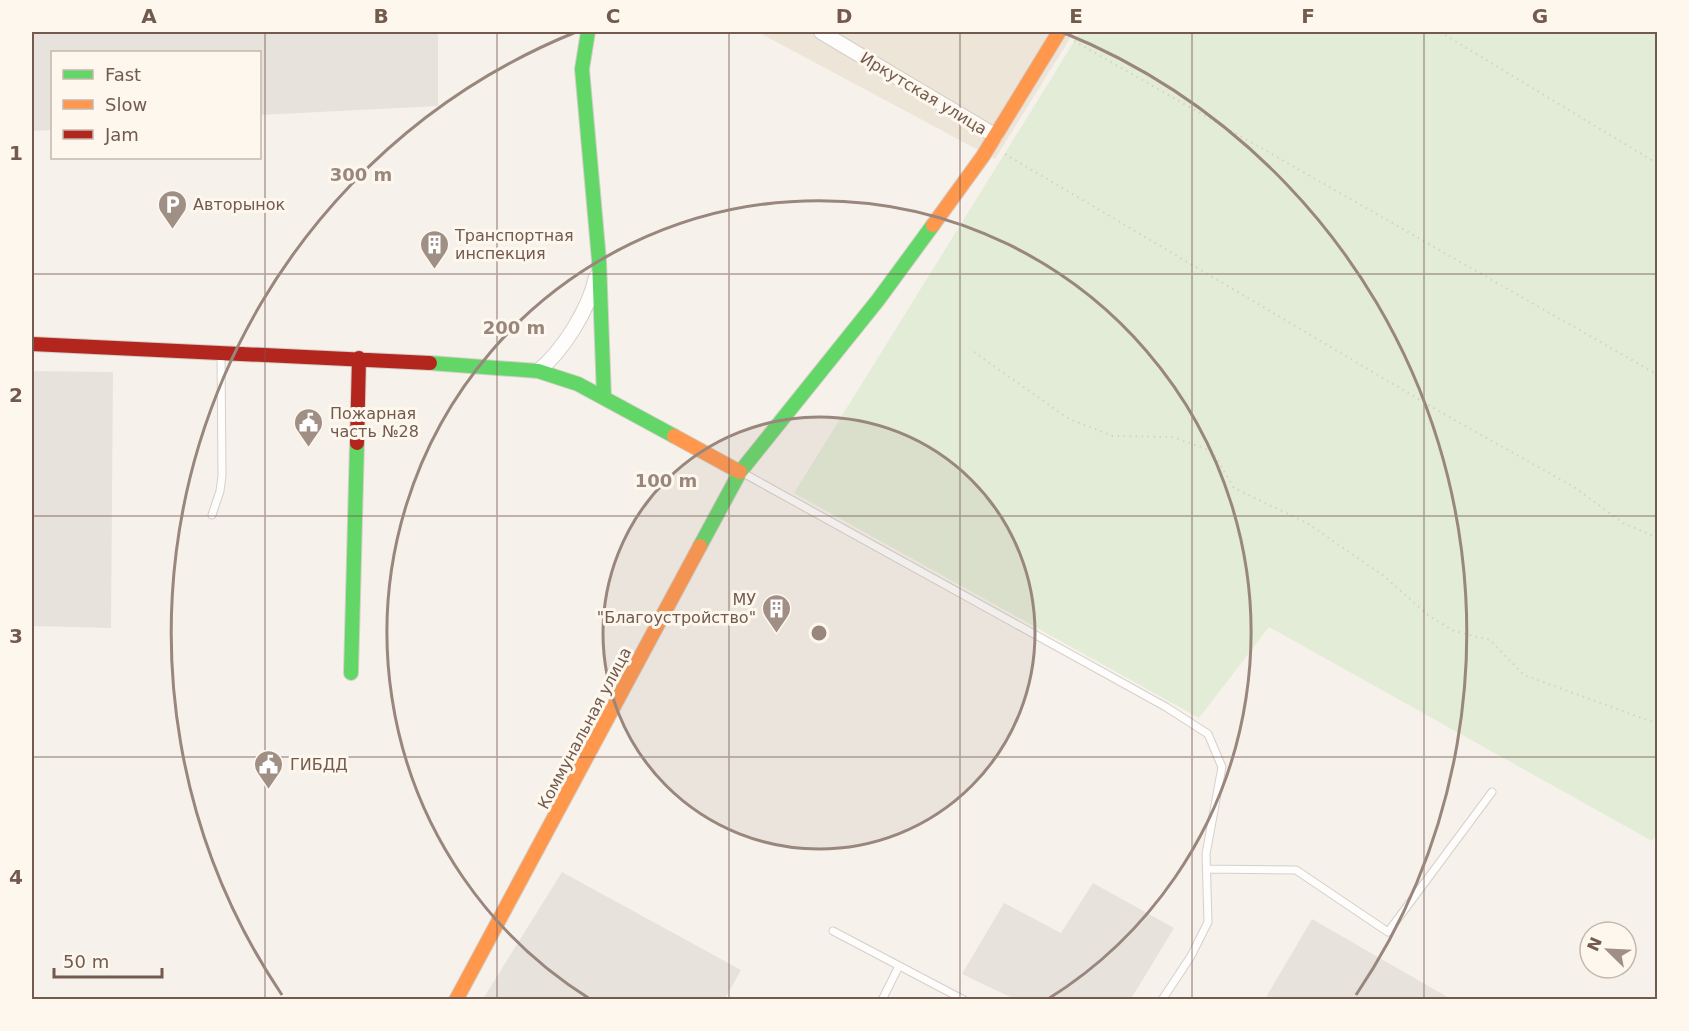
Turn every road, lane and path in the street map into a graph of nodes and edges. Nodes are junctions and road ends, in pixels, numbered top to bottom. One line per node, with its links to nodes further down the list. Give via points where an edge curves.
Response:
1 (588, 32): 7 (street, via 582,69)
2 (821, 32): 5 (street, Иркутская улица)
3 (1059, 32): 5 (street, Коммунальная улица); 13 (path)
4 (1440, 32): 6 (path)
5 (993, 140): 15 (street, Коммунальная улица, via 878,300); 17 (path, via 1432,407 1575,487 1623,523)
6 (1658, 164)
7 (599, 260): 12 (street, via 591,293 567,337 554,357); 14 (street)
8 (32, 344): 10 (street)
9 (974, 352): 19 (path, via 1069,419 1113,436 1173,437 1212,451 1234,488 1307,523 1454,631 1490,640 1524,675)
10 (221, 353): 11 (street); 16 (lane, via 222,476)
11 (359, 358): 12 (street); 18 (street)
12 (538, 370): 14 (street)
13 (1658, 375)
14 (604, 398): 15 (street)
15 (741, 472): 21 (lane, via 1166,707 1208,735 1222,767 1206,854); 24 (street, Коммунальная улица)
16 (212, 515)
17 (1658, 538)
18 (351, 673)
19 (1658, 724)
20 (1492, 792): 21 (lane, via 1388,932 1296,870)
21 (1207, 869): 27 (lane, via 1208,922)
22 (833, 931): 23 (lane)
23 (899, 966): 25 (lane); 26 (lane)
24 (456, 999)
25 (882, 999)
26 (964, 999)
27 (1162, 999)

